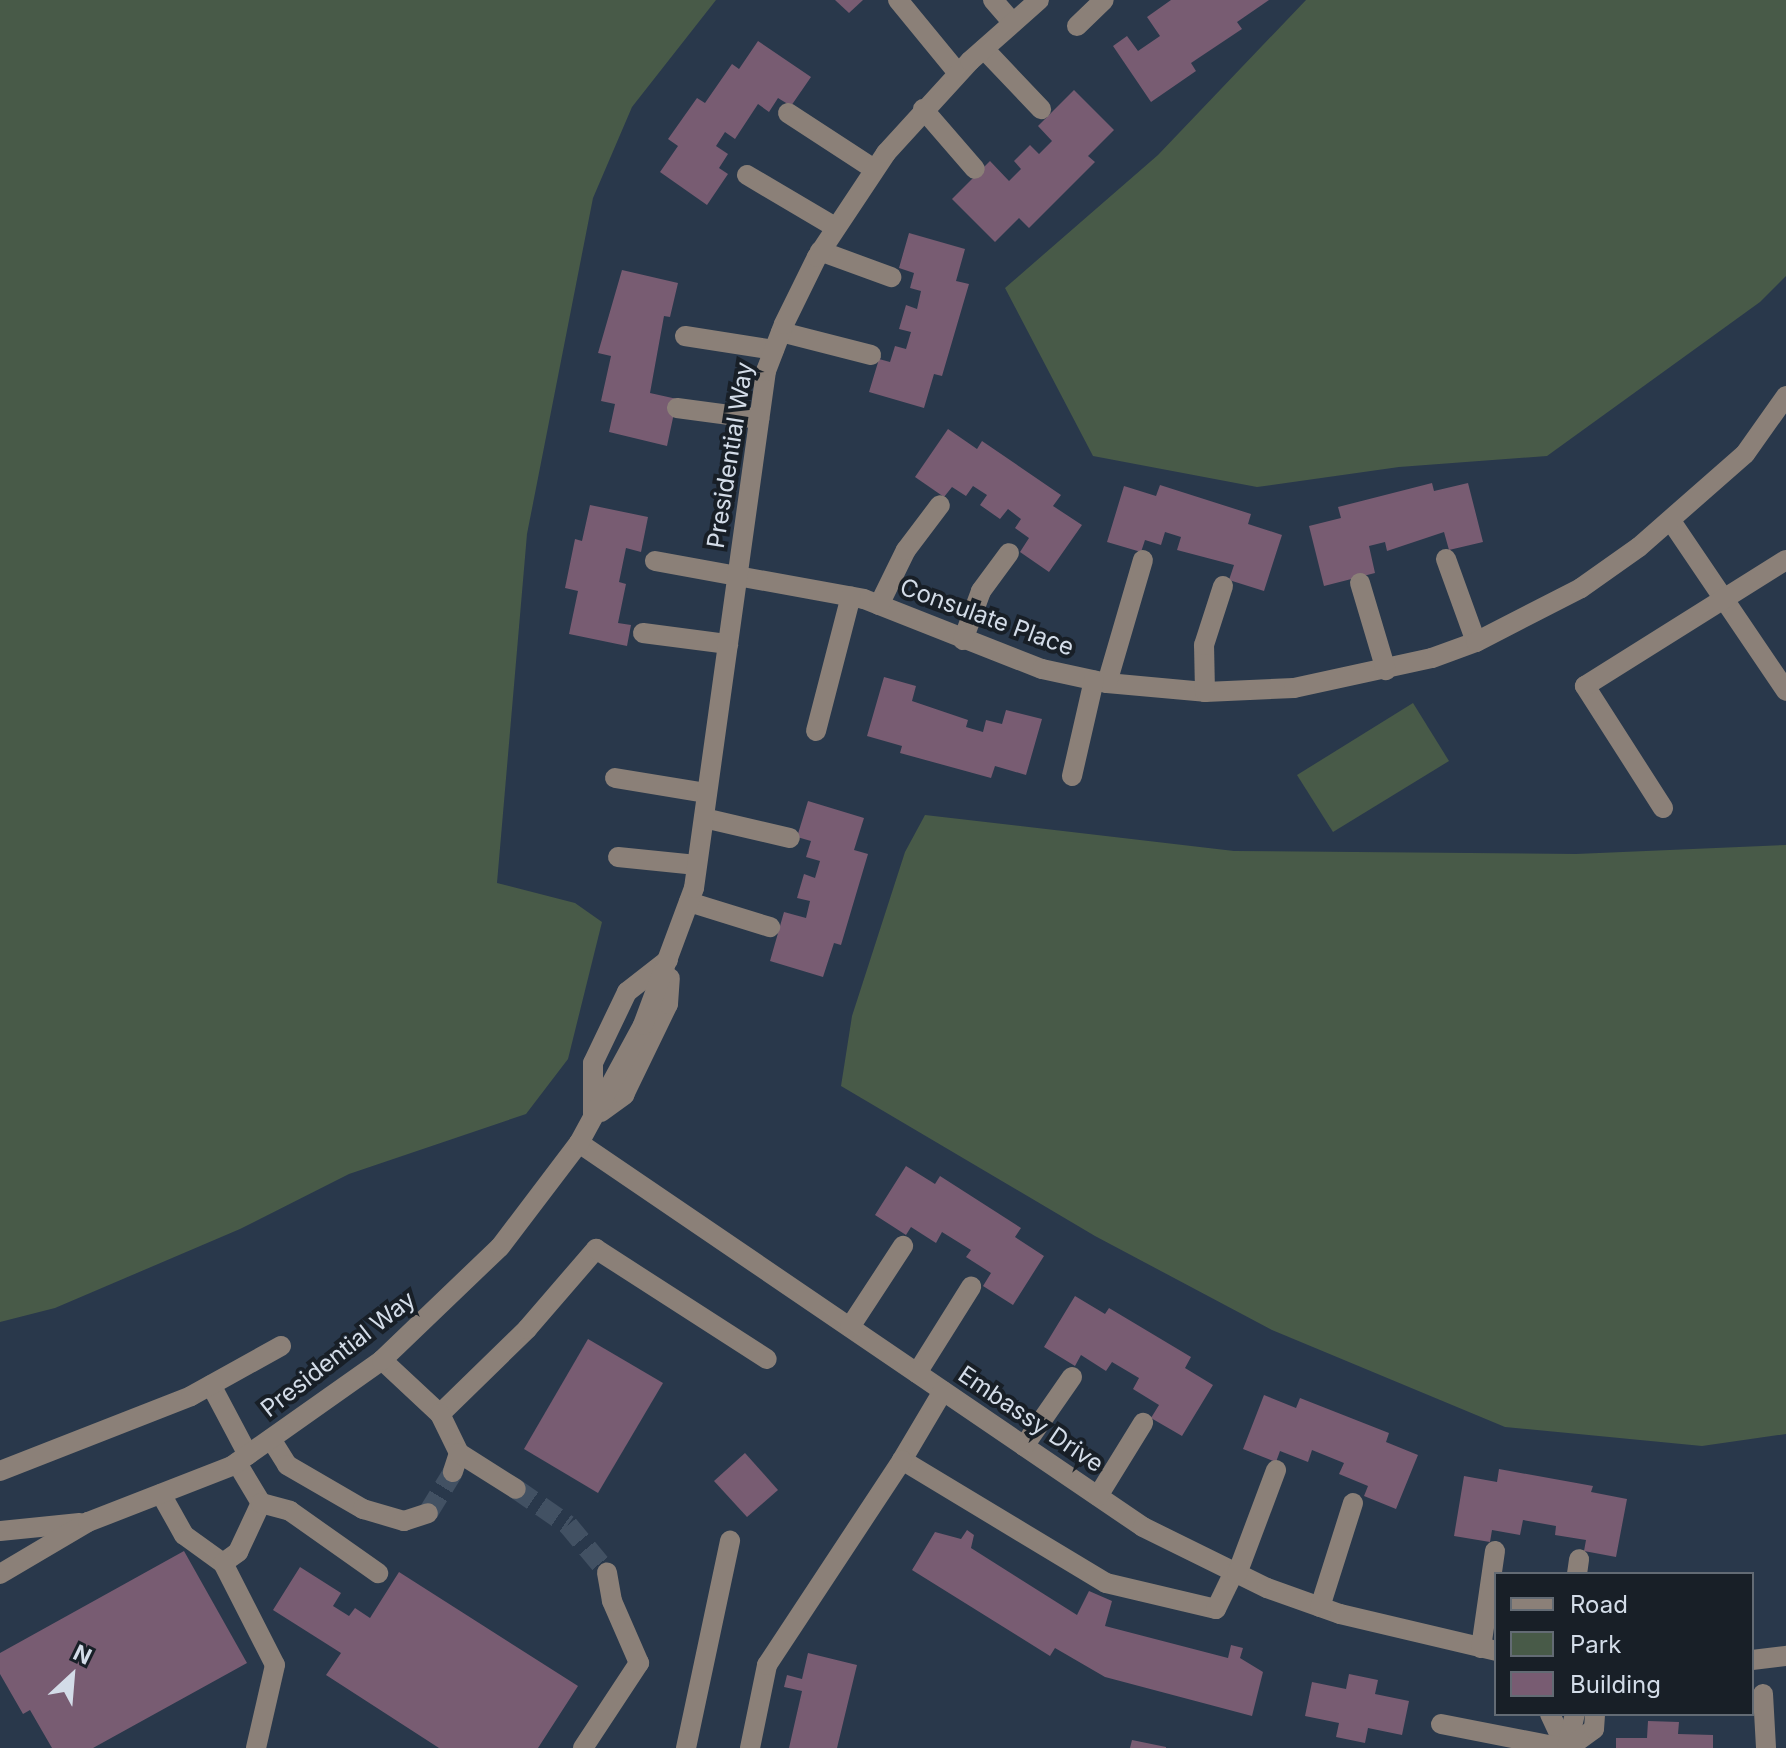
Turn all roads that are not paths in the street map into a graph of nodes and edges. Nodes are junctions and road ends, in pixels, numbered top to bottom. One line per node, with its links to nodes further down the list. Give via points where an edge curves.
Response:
1 (898, 0): 8 (street)
2 (993, 0): 5 (street)
3 (1039, 0): 5 (street, Presidential Way)
4 (1104, 0): 6 (street)
5 (1013, 23): 7 (street, Presidential Way)
6 (1077, 26)
7 (984, 49): 8 (street, Presidential Way); 10 (street)
8 (958, 73): 9 (street, Presidential Way)
9 (923, 109): 12 (street, Presidential Way); 13 (street)
10 (1041, 109)
11 (788, 113): 12 (street)
12 (874, 169): 15 (street, Presidential Way)
13 (975, 169)
14 (747, 175): 15 (street)
15 (835, 227): 16 (street, Presidential Way)
16 (820, 251): 17 (street); 19 (street, Presidential Way)
17 (891, 277)
18 (685, 336): 19 (street)
19 (777, 341): 20 (street); 23 (street, Presidential Way)
20 (871, 355)
21 (1786, 396): 25 (street, Consulate Place, via 1745,454)
22 (677, 408): 23 (street)
23 (759, 419): 31 (street, Presidential Way)
24 (940, 505): 36 (street, via 906,550)
25 (1671, 521): 35 (street); 39 (street, Consulate Place, via 1581,588)
26 (1009, 553): 38 (street, via 981,591)
27 (1446, 559): 39 (street)
28 (1143, 560): 42 (street)
29 (1786, 560): 35 (street)
30 (655, 561): 31 (street, Consulate Place)
31 (737, 575): 34 (street, Consulate Place); 40 (street, Presidential Way)
32 (1360, 583): 41 (street)
33 (1223, 586): 44 (street, via 1204,645)
34 (851, 596): 36 (street, Consulate Place); 45 (street)
35 (1722, 599): 43 (street); 49 (street, via 1585,686)
36 (879, 605): 38 (street, Consulate Place)
37 (643, 633): 40 (street)
38 (963, 640): 42 (street, Consulate Place, via 1042,669)
39 (1476, 642): 41 (street, Consulate Place)
40 (728, 644): 48 (street, Presidential Way)
41 (1386, 670): 44 (street, Consulate Place, via 1294,688)
42 (1100, 682): 44 (street, Consulate Place); 46 (street)
43 (1786, 691)
44 (1205, 692)
45 (816, 731)
46 (1072, 776)
47 (615, 778): 48 (street)
48 (707, 793): 50 (street, Presidential Way)
49 (1663, 808)
50 (704, 818): 51 (street); 53 (street, Presidential Way)
51 (790, 838)
52 (618, 857): 53 (street)
53 (697, 865): 54 (street, Presidential Way)
54 (689, 902): 55 (street); 56 (street, Presidential Way)
55 (770, 927)
56 (671, 958): 57 (street, Presidential Way, via 668,1004 654,1034 624,1095); 57 (street, Presidential Way, via 627,992 593,1063)
57 (593, 1117): 58 (street, Presidential Way)
58 (579, 1143): 61 (street, Embassy Drive); 64 (street, Presidential Way, via 500,1247)
59 (903, 1246): 61 (street)
60 (971, 1287): 65 (street)
61 (850, 1327): 65 (street, Embassy Drive)
62 (281, 1346): 67 (street)
63 (767, 1359): 69 (street, via 596,1249 527,1329)
64 (382, 1360): 69 (street); 71 (street, Presidential Way)
65 (917, 1373): 68 (street, Embassy Drive)
66 (1072, 1377): 72 (street)
67 (211, 1385): 73 (street); 76 (street)
68 (943, 1391): 72 (street, Embassy Drive); 74 (street)
69 (440, 1414): 77 (street, via 456,1463)
70 (1143, 1423): 79 (street)
71 (271, 1439): 73 (street, Presidential Way); 82 (street, via 287,1465 363,1509 404,1521)
72 (1024, 1446): 79 (street, Embassy Drive)
73 (242, 1459): 78 (street, Presidential Way); 80 (street)
74 (902, 1460): 90 (street, via 1106,1583 1216,1609); 104 (street, via 767,1665)
75 (1276, 1470): 90 (street)
76 (0, 1471)
77 (516, 1489)
78 (161, 1494): 83 (street, Presidential Way); 87 (street, via 184,1535)
79 (1098, 1496): 90 (street, Embassy Drive, via 1143,1527)
80 (261, 1503): 87 (street, via 238,1552); 89 (street, via 290,1511)
81 (1353, 1503): 92 (street)
82 (428, 1513)
83 (88, 1522): 84 (street, Presidential Way); 91 (street, Presidential Way)
84 (0, 1531)
85 (730, 1541): 103 (street)
86 (1495, 1551): 93 (street)
87 (223, 1563): 101 (street, via 275,1665)
88 (607, 1572): 102 (street, via 612,1601 639,1663)
89 (378, 1573)
90 (1236, 1573): 92 (street, Embassy Drive)
91 (0, 1574)
92 (1320, 1607): 93 (street, Embassy Drive)
93 (1488, 1650)
94 (1786, 1656): 95 (street)
95 (1754, 1660)
96 (1763, 1694): 106 (street)
97 (1551, 1716): 105 (street)
98 (1574, 1716): 105 (street)
99 (1595, 1716): 105 (street, via 1594,1729)
100 (1441, 1724): 105 (street)
101 (256, 1748)
102 (583, 1748)
103 (686, 1748)
104 (750, 1748)
105 (1566, 1748)
106 (1766, 1748)

